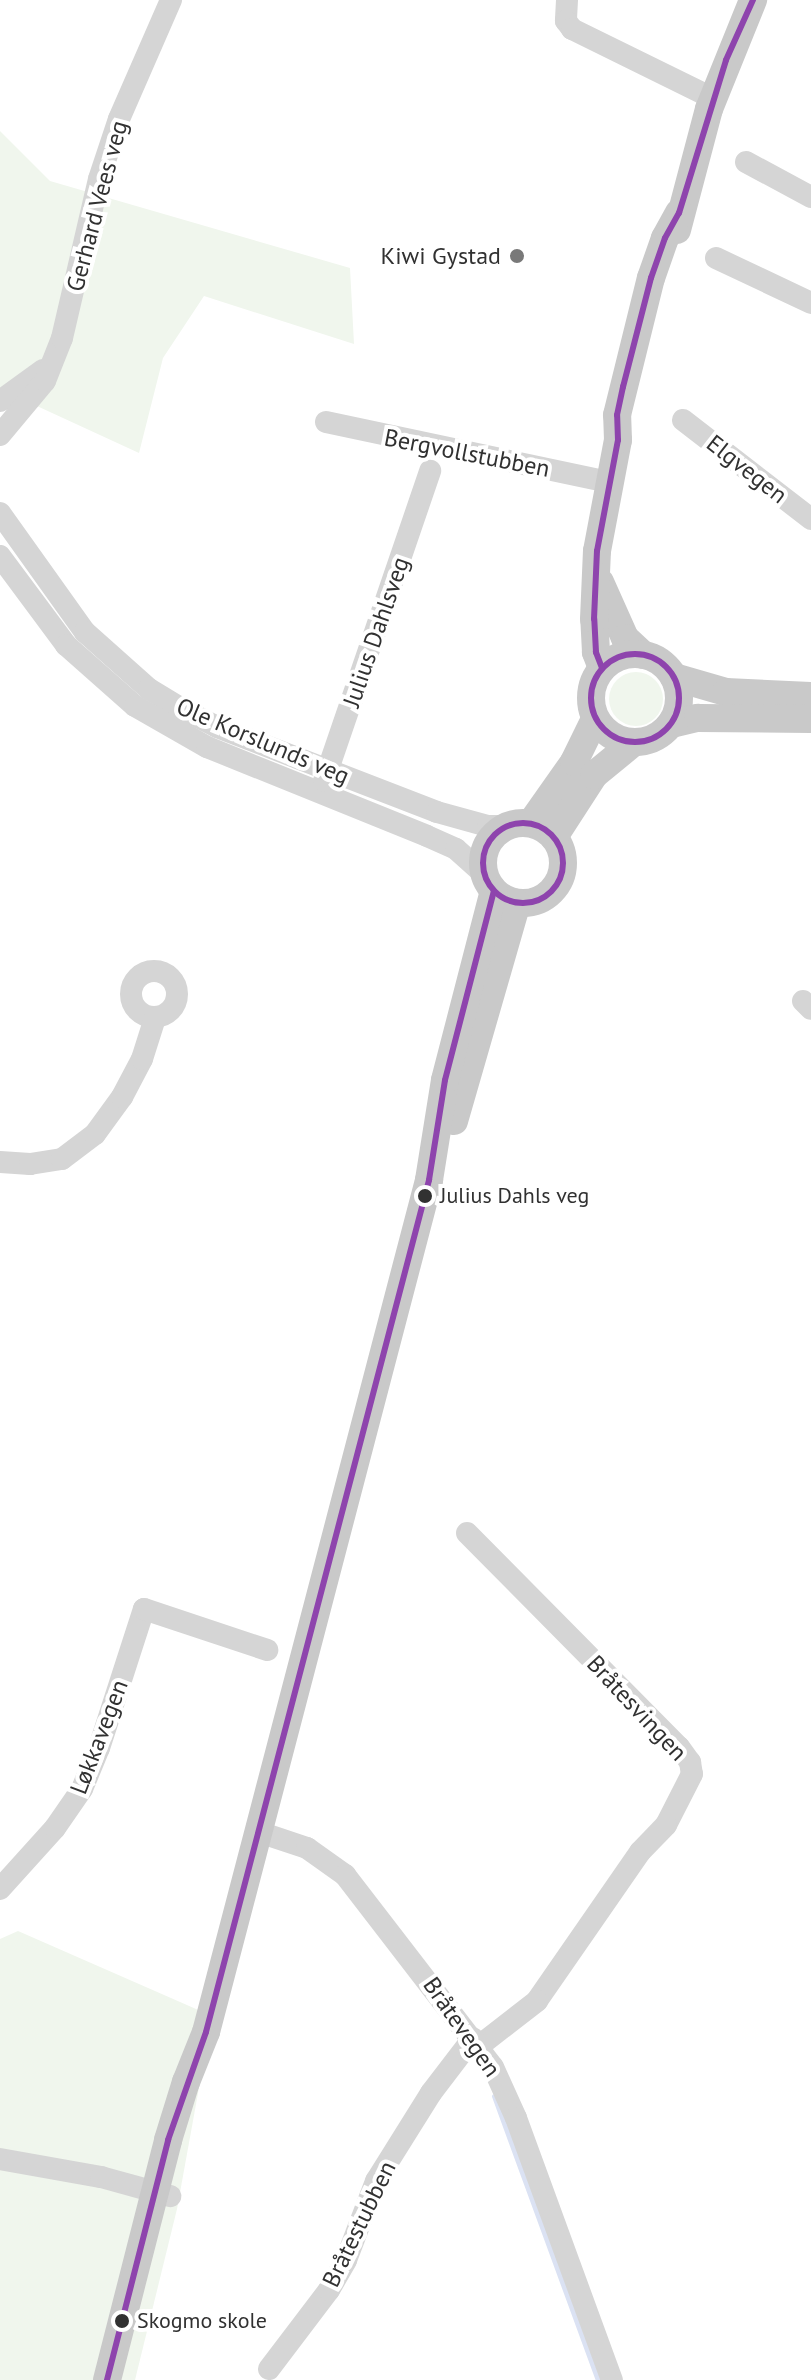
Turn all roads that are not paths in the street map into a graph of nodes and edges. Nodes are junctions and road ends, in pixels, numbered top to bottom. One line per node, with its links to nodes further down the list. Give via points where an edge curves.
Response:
1 (171, 0): 9 (street, Gerhard Vees veg, via 99,179 62,338)
2 (567, 0): 4 (street, via 566,21 572,29)
3 (753, 0): 4 (main road)
4 (712, 98): 15 (main road, via 631,418 618,440)
5 (746, 162): 6 (street)
6 (811, 197)
7 (716, 258): 8 (street)
8 (811, 303)
9 (48, 369): 10 (street); 13 (street, Gerhard Vees veg, via 45,381)
10 (0, 401)
11 (683, 420): 17 (street, Elgvegen)
12 (326, 422): 15 (street, Bergvollstubben)
13 (0, 435)
14 (430, 471): 28 (street, Julius Dahlsveg)
15 (609, 482): 19 (main road, via 599,527)
16 (0, 513): 28 (street, Ole Korslunds veg, via 85,632 149,689 217,727)
17 (811, 519)
18 (0, 556): 29 (street, Ole Korslunds veg, via 66,645 135,706 207,747)
19 (597, 578): 20 (main road, via 625,638); 21 (main road, via 594,619)
20 (643, 655): 21 (main road, via 614,659); 22 (main road, via 666,666)
21 (602, 668): 24 (main road, via 590,698)
22 (674, 677): 23 (main road, via 726,692); 26 (main road, via 679,701)
23 (811, 696)
24 (595, 719): 27 (main road, via 611,736); 30 (main road)
25 (811, 719): 26 (main road, via 698,718)
26 (671, 724): 27 (main road, via 655,738)
27 (633, 743): 30 (main road)
28 (329, 770): 29 (street, Julius Dahlsveg); 30 (street, Ole Korslunds veg, via 465,821)
29 (320, 793): 31 (street, Ole Korslunds veg, via 456,849)
30 (531, 829): 31 (main road, via 495,834 486,848); 31 (main road, via 562,853 561,878 544,898)
31 (499, 889): 36 (main road, via 445,1080 429,1180)
32 (155, 1018): 33 (street, via 142,1059 95,1134 62,1159)
33 (0, 1162)
34 (467, 1533): 38 (street, Bråtesvingen, via 679,1747 692,1774 666,1825 640,1852 537,2001 522,2016)
35 (267, 1650): 37 (street, Løkkavegen, via 144,1609 82,1789)
36 (259, 1832): 38 (street, Bråtevegen, via 307,1848 345,1875); 40 (main road, via 206,2032 186,2082)
37 (0, 1889)
38 (476, 2042): 41 (street, Bråtestubben, via 431,2093 376,2181 329,2290); 44 (street, Bråtevegen, via 508,2097)
39 (0, 2159): 40 (street)
40 (162, 2194): 42 (main road); 43 (main road)
41 (269, 2369)
42 (107, 2380)
43 (124, 2380)
44 (612, 2380)

